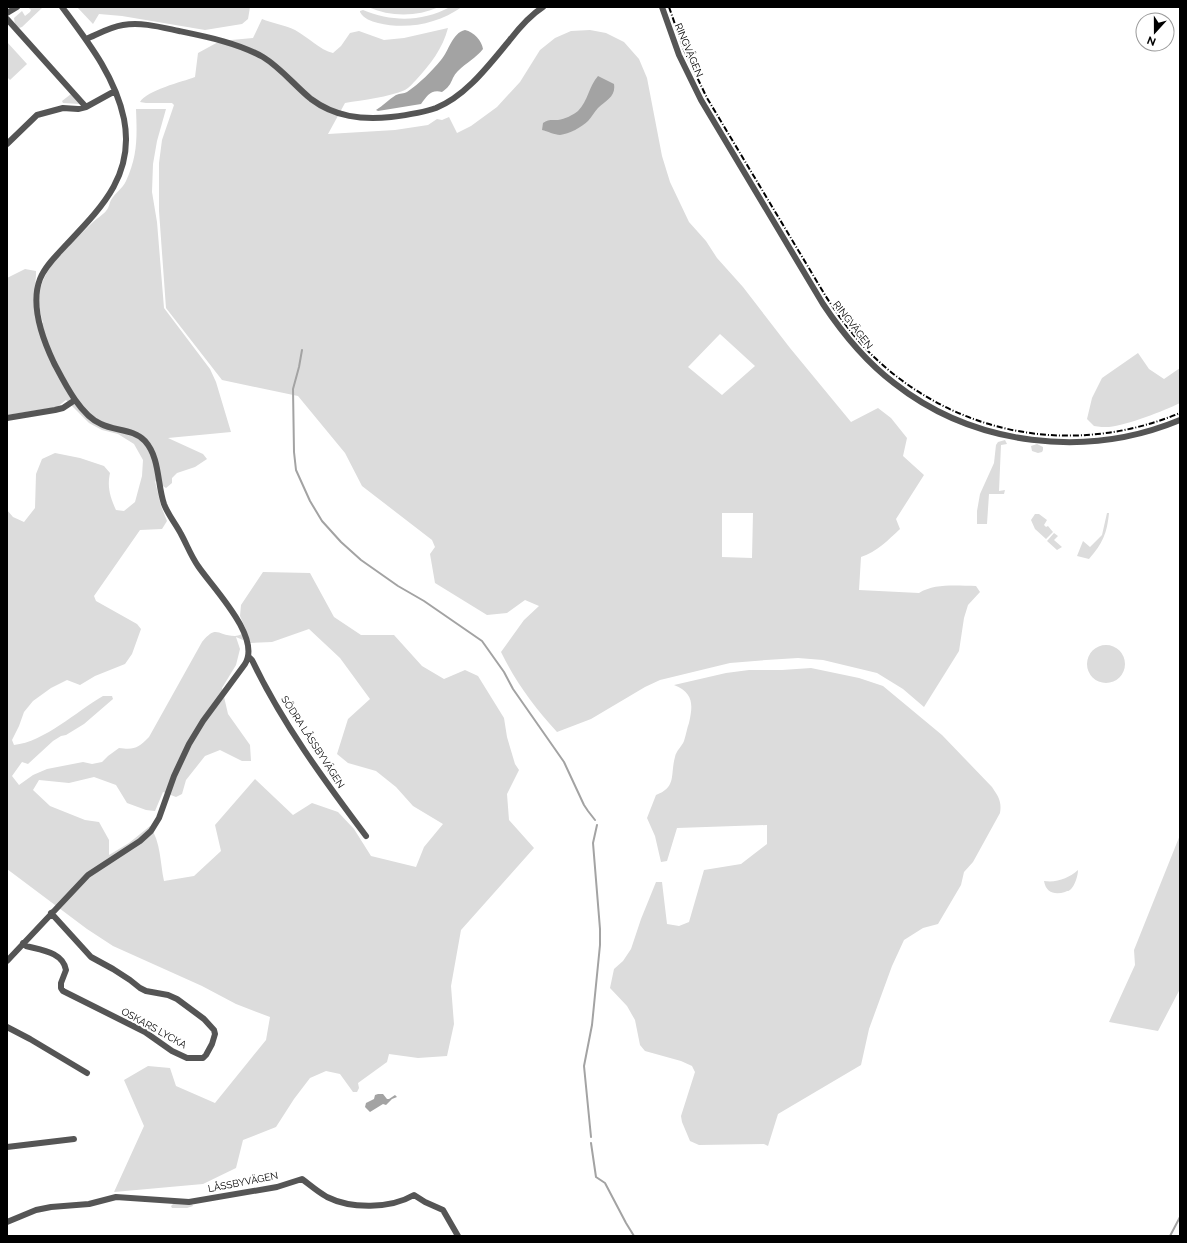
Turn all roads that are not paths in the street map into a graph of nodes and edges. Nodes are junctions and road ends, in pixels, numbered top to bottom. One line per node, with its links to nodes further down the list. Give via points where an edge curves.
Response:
1 (17, 7): 5 (street)
2 (62, 7): 7 (street, SÖDRA LÅSSBYVÄGEN)
3 (543, 7): 7 (street, via 520,26 474,81 452,99 421,112 372,119 343,115 324,107 264,58 232,44 145,24 122,25)
4 (662, 7): 13 (street, RINGVÄGEN, via 679,55 701,100 823,304 857,349 894,383 934,409 965,423 1033,440 1076,442 1112,439 1154,430)
5 (7, 13)
6 (7, 19): 9 (street)
7 (86, 39): 8 (street, SÖDRA LÅSSBYVÄGEN, via 102,62)
8 (115, 91): 9 (street); 11 (street, SÖDRA LÅSSBYVÄGEN, via 126,130 125,153 119,177 102,206 47,267 37,289 42,334)
9 (86, 107): 10 (street, via 63,108 37,115)
10 (7, 144)
11 (75, 400): 12 (street, via 63,408); 14 (street, SÖDRA LÅSSBYVÄGEN, via 100,424 133,433 147,443 156,463 166,509 197,565 238,620)
12 (7, 418)
13 (1180, 420)
14 (249, 657): 15 (street, SÖDRA LÅSSBYVÄGEN, via 322,777); 16 (street, via 189,744 155,826 140,841 88,876)
15 (366, 836)
16 (51, 914): 17 (street); 17 (street, OSKARS LYCKA, via 91,957 113,968 146,991 177,999 204,1019 215,1034 206,1055 201,1059 187,1058 145,1032 63,991 61,986 66,970 63,961 54,954)
17 (23, 943): 18 (street)
18 (7, 960)
19 (7, 1027): 20 (street, via 28,1037)
20 (87, 1074)
21 (74, 1139): 22 (street)
22 (7, 1148)
23 (7, 1222): 24 (street, LÅSSBYVÄGEN, via 36,1210 84,1205 109,1198 189,1202 277,1187 302,1179 328,1197 356,1205 389,1204 414,1195 443,1210)
24 (458, 1236)

